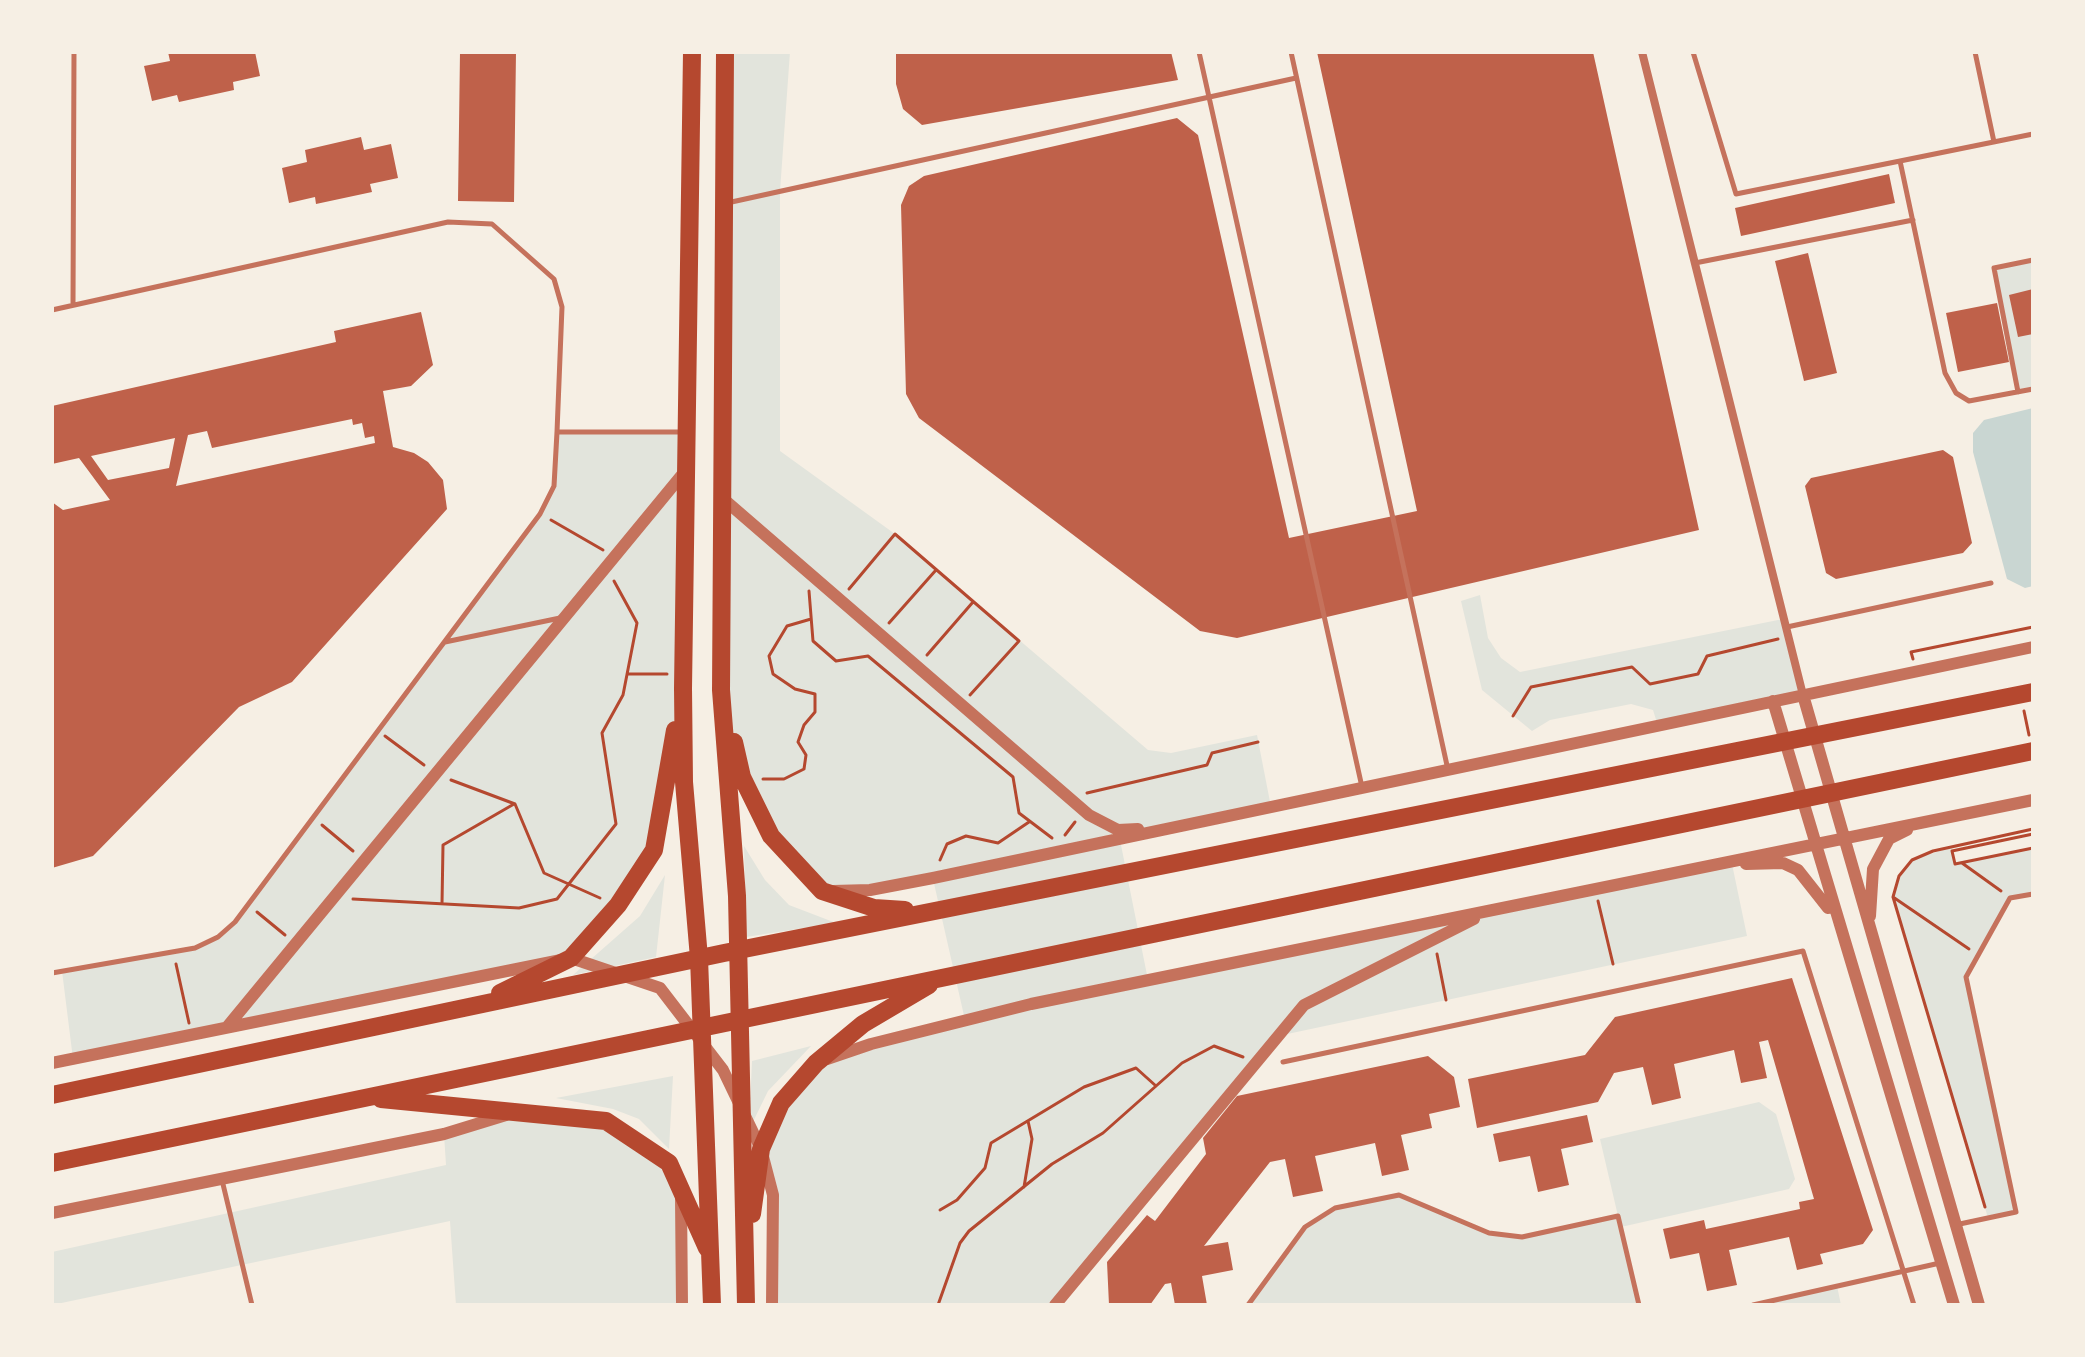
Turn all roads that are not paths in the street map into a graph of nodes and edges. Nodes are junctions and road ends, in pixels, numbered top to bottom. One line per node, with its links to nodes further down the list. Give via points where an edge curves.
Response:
1 (74, 52): 18 (lane)
2 (692, 52): 23 (highway)
3 (725, 52): 14 (highway)
4 (1199, 52): 10 (lane)
5 (1291, 52): 9 (lane)
6 (1642, 52): 17 (street)
7 (1693, 52): 13 (lane, via 1736,194)
8 (1975, 52): 12 (lane)
9 (1296, 78): 10 (lane); 39 (lane)
10 (1209, 97): 14 (lane); 40 (lane)
11 (2033, 134): 12 (lane)
12 (1994, 142): 13 (lane)
13 (1900, 161): 15 (lane)
14 (726, 203): 25 (highway)
15 (1913, 220): 17 (lane); 21 (lane, via 1945,373 1956,393 1969,401)
16 (2033, 260): 21 (lane, via 1994,268)
17 (1695, 263): 28 (street)
18 (73, 305): 19 (lane); 22 (lane, via 448,222 492,224 554,279 562,307)
19 (52, 310)
20 (2033, 389): 21 (lane)
21 (2018, 392)
22 (557, 432): 23 (lane); 29 (lane, via 554,486 540,514)
23 (687, 432): 24 (highway)
24 (686, 470): 27 (street); 32 (highway)
25 (720, 496): 31 (highway); 45 (street, via 1084,811 1118,830)
26 (1991, 583): 28 (lane)
27 (565, 617): 29 (lane); 62 (street)
28 (1787, 632): 34 (street)
29 (444, 642): 58 (lane, via 218,937 195,948)
30 (2033, 647): 34 (street)
31 (721, 677): 49 (highway, via 742,777 771,836); 55 (highway)
32 (683, 681): 56 (highway, via 654,850 618,905); 57 (highway, via 684,782)
33 (2033, 692): 36 (highway)
34 (1803, 695): 35 (street); 36 (street)
35 (1773, 701): 37 (street); 39 (street)
36 (1813, 738): 37 (highway); 41 (street)
37 (1785, 743): 42 (street); 52 (highway)
38 (2033, 751): 41 (highway)
39 (1448, 770): 40 (street)
40 (1363, 788): 45 (street)
41 (1831, 793): 42 (highway); 46 (street)
42 (1801, 799): 47 (street); 59 (highway)
43 (2033, 800): 44 (street)
44 (1924, 822): 46 (street); 53 (street, via 1889,839 1873,869)
45 (1177, 827): 49 (street, via 870,890)
46 (1843, 838): 47 (street); 53 (street)
47 (1814, 844): 48 (street); 54 (street)
48 (1715, 865): 51 (street); 54 (street, via 1783,863 1798,870 1822,897)
49 (822, 891): 52 (highway, via 874,908)
50 (2033, 894): 75 (lane, via 2010,898 1966,977 2016,1212)
51 (1489, 911): 66 (street, via 1031,1004); 85 (street, via 1304,1005)
52 (932, 912): 55 (highway)
53 (1869, 927): 75 (street)
54 (1840, 931): 77 (street)
55 (738, 950): 57 (highway); 61 (highway)
56 (571, 958): 60 (highway); 62 (street); 70 (street, via 660,988 723,1070)
57 (699, 958): 60 (highway); 63 (highway)
58 (52, 973)
59 (941, 977): 61 (highway); 66 (highway, via 863,1024)
60 (472, 1006): 67 (highway)
61 (739, 1019): 63 (highway); 76 (highway)
62 (227, 1027): 65 (street)
63 (701, 1027): 68 (highway); 78 (highway)
64 (1283, 1062): 79 (lane, via 1803,951)
65 (52, 1063)
66 (816, 1063): 70 (highway, via 781,1103)
67 (52, 1095)
68 (362, 1097): 69 (highway); 71 (highway)
69 (520, 1110): 72 (street, via 444,1134); 73 (highway, via 606,1121 669,1163)
70 (761, 1149): 76 (highway); 84 (street, via 773,1195)
71 (52, 1163)
72 (222, 1179): 74 (street); 80 (lane)
73 (681, 1191): 78 (highway); 81 (street)
74 (52, 1213)
75 (1954, 1225): 91 (street)
76 (746, 1253): 83 (highway)
77 (1941, 1262): 79 (lane); 90 (street)
78 (713, 1263): 82 (highway)
79 (1903, 1271): 88 (lane); 89 (lane)
80 (252, 1305)
81 (682, 1305)
82 (712, 1305)
83 (746, 1305)
84 (772, 1305)
85 (1055, 1305)
86 (1248, 1305): 87 (lane, via 1305,1227 1335,1208 1399,1195 1489,1233 1522,1237 1618,1216)
87 (1639, 1305)
88 (1753, 1305)
89 (1914, 1305)
90 (1954, 1305)
91 (1979, 1305)

